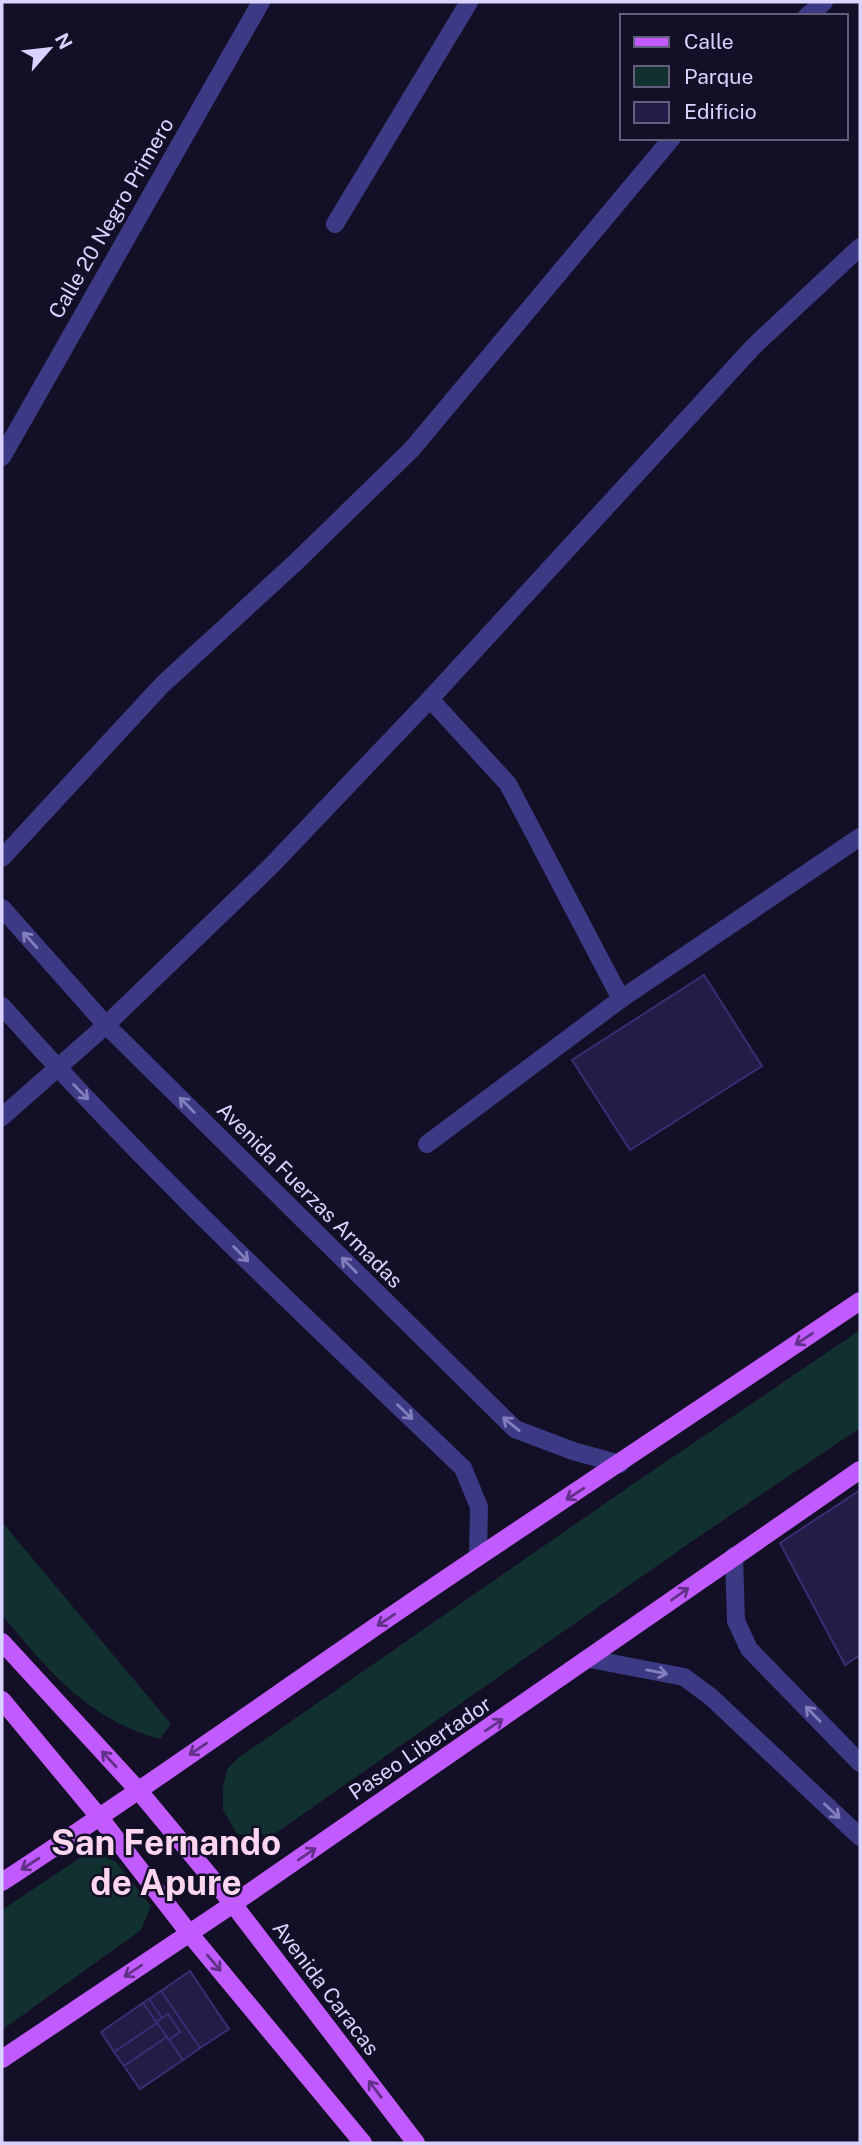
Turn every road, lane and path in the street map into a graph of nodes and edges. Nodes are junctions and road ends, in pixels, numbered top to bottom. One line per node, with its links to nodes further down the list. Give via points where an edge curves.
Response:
1 (261, 2): 8 (street, Calle 20 Negro Primero)
2 (469, 2): 6 (street)
3 (824, 2): 4 (street)
4 (809, 14)
5 (670, 140): 11 (street, via 412,449 162,685)
6 (335, 224)
7 (860, 247): 9 (street, via 754,346)
8 (2, 457)
9 (430, 699): 13 (street, via 508,784); 15 (street, via 271,866)
10 (860, 839): 13 (street)
11 (2, 858)
12 (2, 908): 15 (street, Avenida Fuerzas Armadas, one-way to 12)
13 (621, 999): 18 (street)
14 (2, 1006): 16 (street)
15 (106, 1025): 16 (street); 20 (street, Avenida Fuerzas Armadas, one-way to 15, via 515,1429)
16 (58, 1069): 17 (street); 23 (street, one-way to 23, via 463,1468 479,1507)
17 (2, 1117)
18 (427, 1144)
19 (860, 1301): 20 (main road, one-way to 20)
20 (620, 1464): 23 (main road, one-way to 23)
21 (860, 1470): 22 (main road, Paseo Libertador)
22 (734, 1556): 25 (main road, Paseo Libertador, one-way to 22); 27 (street, one-way to 22, via 749,1649 736,1621)
23 (478, 1557): 28 (main road, one-way to 28)
24 (2, 1642): 28 (main road, Avenida Caracas, one-way to 24)
25 (590, 1659): 30 (street, one-way to 30, via 684,1677); 32 (main road, Paseo Libertador, one-way to 25)
26 (2, 1700): 29 (main road)
27 (860, 1763)
28 (138, 1790): 29 (main road); 32 (main road, Avenida Caracas)
29 (100, 1818): 31 (main road, one-way to 31); 33 (main road)
30 (860, 1837)
31 (2, 1882)
32 (233, 1904): 33 (main road, Paseo Libertador); 36 (main road, Avenida Caracas, one-way to 32)
33 (189, 1933): 34 (main road, Paseo Libertador, one-way to 34); 35 (main road, one-way to 35)
34 (2, 2059)
35 (363, 2143)
36 (416, 2143)

